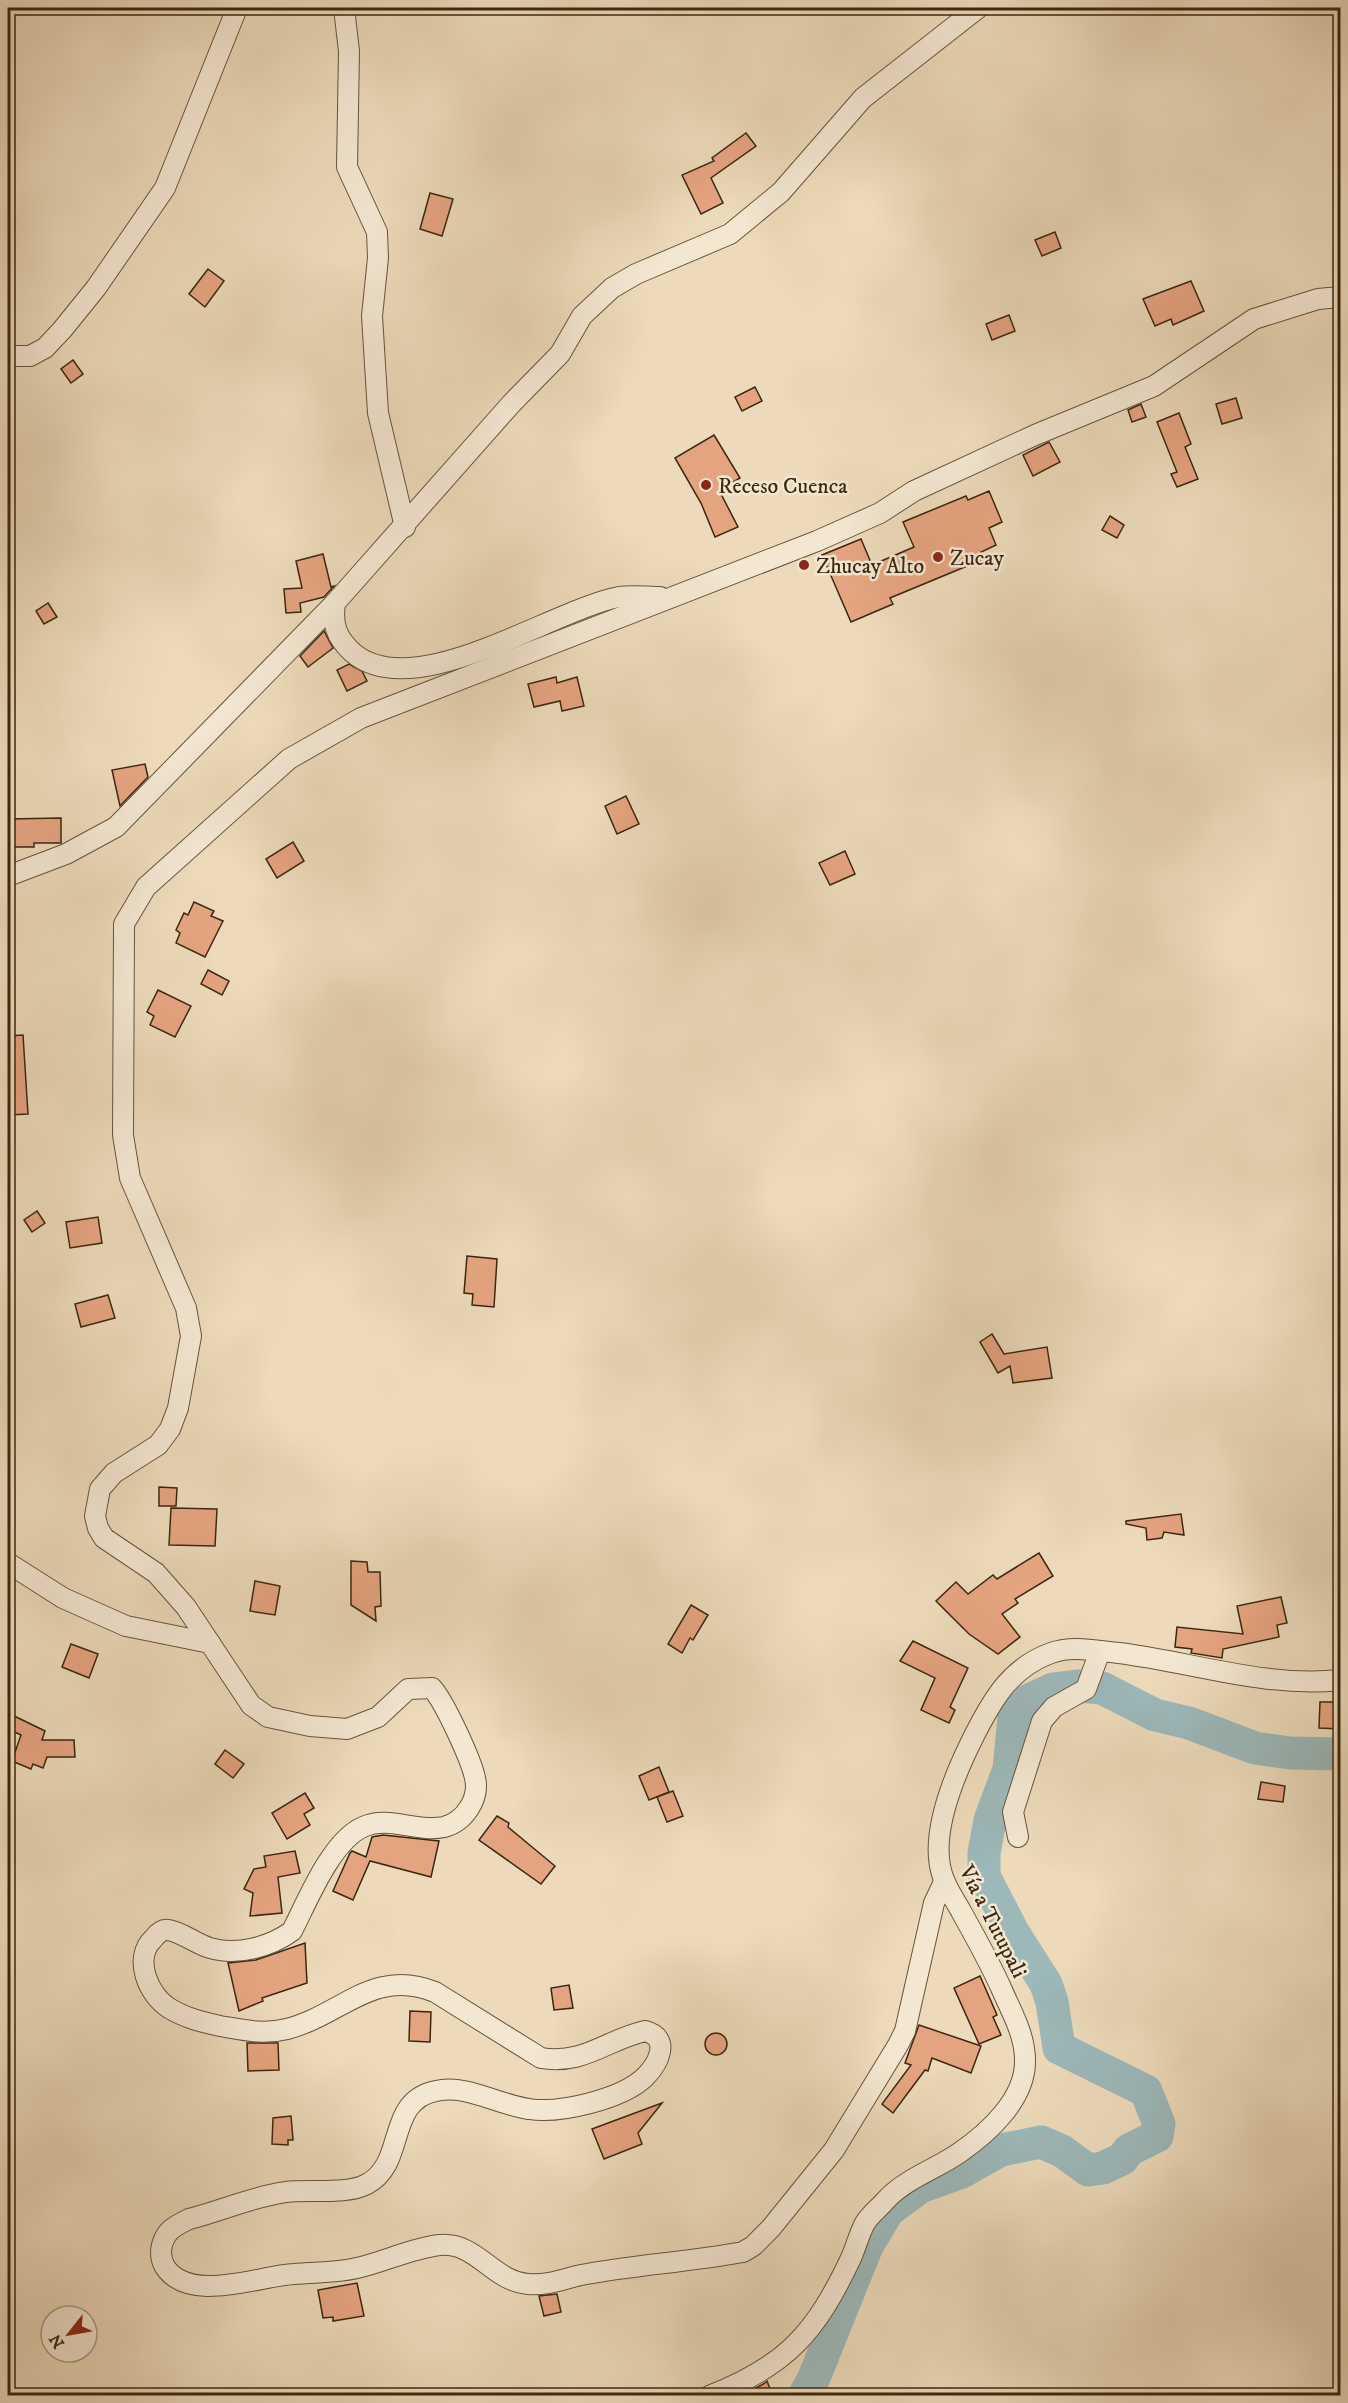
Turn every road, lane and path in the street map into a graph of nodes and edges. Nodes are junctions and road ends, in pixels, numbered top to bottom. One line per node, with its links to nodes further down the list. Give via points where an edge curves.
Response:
1 (237, 8): 5 (street, via 165,188 96,288 45,348 30,356)
2 (344, 8): 6 (street, via 349,51 347,167 377,232 372,316 378,413)
3 (978, 8): 6 (street, via 863,98 781,192 730,234 612,288 582,316 560,354 512,403)
4 (1341, 297): 7 (street, via 1290,306 1254,319 1154,386 1035,435 817,541)
5 (8, 356)
6 (405, 527): 8 (street)
7 (675, 596): 8 (street, via 619,597 541,624 489,649 417,668 386,667 361,660 342,642 333,622); 11 (street, via 361,718 289,759 146,887 129,911 124,924 123,1136 130,1178 186,1308 191,1336 178,1408 170,1429 158,1445 109,1478 100,1489 95,1516 104,1538 156,1573 186,1606)
8 (335, 603): 9 (street, via 117,827 66,854)
9 (8, 876)
10 (8, 1563): 11 (street, via 63,1598 126,1626)
11 (210, 1643): 15 (street, via 251,1705 268,1717 291,1723 347,1729 378,1717 408,1689 432,1688 442,1699 476,1779 472,1804 454,1823 434,1828 378,1824 353,1833 333,1855 292,1931 281,1939 255,1948 223,1950 168,1930 160,1932 146,1946 142,1957 155,1996 168,2007 200,2021 249,2032 271,2032 290,2028 389,1984 418,1985 541,2058 560,2061 578,2057 645,2031 653,2033 661,2051 658,2062 642,2080 593,2103 530,2110 450,2088 420,2097 401,2116 386,2167 366,2185 320,2192 285,2192 189,2219 164,2234 162,2262 171,2276 188,2283 213,2287 294,2273 355,2269 439,2246 461,2246 507,2281 529,2285 743,2252 771,2228 834,2150 898,2045 905,2031 934,1903)
12 (1099, 1656): 13 (street, Vía a Tutupali, via 1153,1657 1246,1676); 14 (street, via 1086,1689 1054,1707 1042,1721 1013,1812); 15 (street, Vía a Tutupali, via 1082,1649 1053,1652 1022,1667 993,1699 957,1769 942,1821 940,1858)
13 (1341, 1680)
14 (1018, 1837)
15 (945, 1882): 16 (street, Vía a Tutupali, via 991,1965 1021,2031 1026,2062 1020,2088 1009,2106 960,2152 890,2196 865,2224 851,2258 804,2337 765,2370)
16 (709, 2396)

